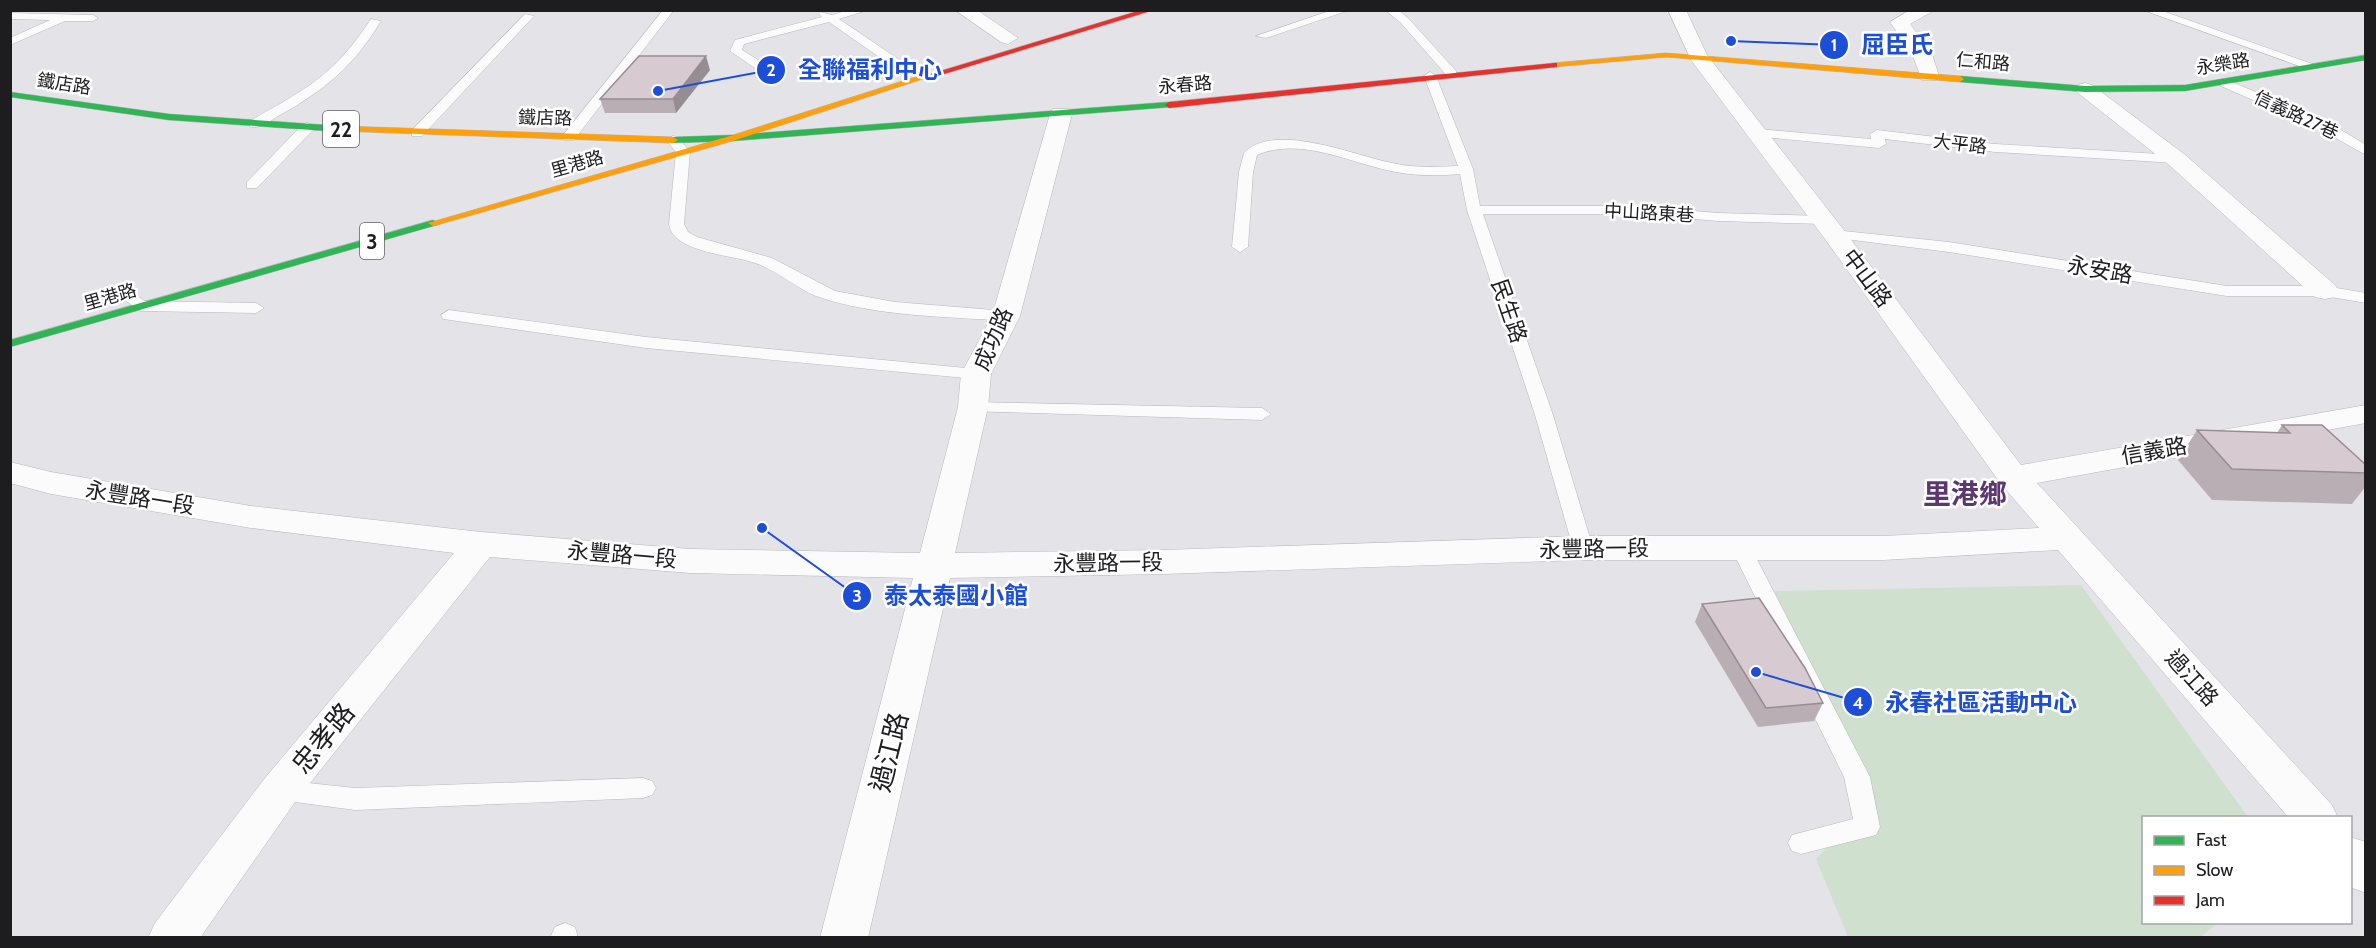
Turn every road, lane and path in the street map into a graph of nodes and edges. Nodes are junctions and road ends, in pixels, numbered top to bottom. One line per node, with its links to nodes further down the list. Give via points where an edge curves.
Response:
1 (669, 10): 38 (lane)
2 (863, 10): 11 (lane)
3 (964, 10): 18 (street)
4 (1105, 10): 18 (main road)
5 (1152, 10): 39 (main road, via 883,89)
6 (1345, 10): 17 (lane)
7 (1677, 10): 20 (street, 中山路)
8 (1926, 10): 27 (street, via 1899,22 1928,62)
9 (2148, 10): 22 (lane)
10 (1390, 11): 25 (lane, via 1404,20)
11 (824, 15): 23 (lane); 24 (lane, via 739,42 736,51)
12 (10, 16): 14 (lane)
13 (529, 16): 36 (lane)
14 (66, 17): 15 (lane); 19 (lane)
15 (93, 18)
16 (375, 21): 34 (lane, via 349,60 331,76)
17 (1262, 36)
18 (1008, 38): 23 (main road)
19 (10, 42)
20 (1698, 56): 25 (main road, 永春路, via 1615,58); 27 (main road, 仁和路, via 1754,64); 37 (street, 中山路)
21 (2366, 57): 22 (main road, 永樂路)
22 (2312, 66): 28 (main road, 永樂路)
23 (906, 70): 31 (main road)
24 (769, 72)
25 (1452, 74): 26 (main road, 永春路)
26 (1430, 76): 32 (main road, 永春路); 44 (lane, 民生路)
27 (1929, 76): 29 (main road, 仁和路)
28 (2225, 83): 29 (main road, 永樂路, via 2144,91); 41 (lane, 信義路27巷, via 2328,128)
29 (2085, 89): 43 (street)
30 (10, 94): 34 (main road, 鐵店路 / 22, via 149,115)
31 (806, 100)
32 (1061, 114): 39 (main road, 永春路); 56 (street, 成功路)
33 (728, 123): 40 (main road, 里港路 / 3)
34 (255, 124): 35 (main road, 鐵店路 / 22)
35 (308, 127): 36 (main road, 鐵店路 / 22); 45 (lane)
36 (417, 133): 38 (main road, 鐵店路 / 22)
37 (1758, 133): 43 (lane, 大平路, via 1879,144 1876,134 1995,148); 47 (street, 中山路)
38 (569, 137): 40 (main road, 鐵店路 / 22)
39 (733, 138): 40 (main road, 永春路)
40 (678, 146): 42 (main road, 里港路 / 3); 53 (main road, 里港路 / 3); 56 (lane, via 682,185 675,222 678,230 696,243 770,262 828,295 911,308)
41 (2366, 151)
42 (627, 152)
43 (2176, 159): 50 (street)
44 (1466, 169): 46 (lane, 民生路); 48 (lane, via 1410,170 1303,145 1261,147 1251,153 1246,171)
45 (252, 185)
46 (1474, 210): 47 (lane, 中山路東巷, via 1635,210); 66 (lane, 民生路, via 1544,415)
47 (1829, 227): 50 (lane, 永安路, via 2227,291); 63 (street, 中山路)
48 (1240, 247)
49 (146, 286): 51 (main road, 里港路)
50 (2325, 291): 52 (lane, 永安路)
51 (117, 294): 53 (lane)
52 (2366, 297)
53 (141, 306): 54 (lane); 57 (main road, 里港路 / 3)
54 (256, 308)
55 (449, 315): 58 (lane, via 534,329 768,356)
56 (1006, 316): 58 (street, 成功路)
57 (10, 344)
58 (976, 374): 59 (street, 成功路)
59 (973, 407): 60 (lane); 68 (street, 成功路)
60 (1262, 414)
61 (2362, 418): 63 (street, 信義路)
62 (10, 472): 65 (street, 永豐路一段, via 51,483 251,516)
63 (2013, 477): 64 (street, 中山路)
64 (2068, 538): 67 (street, 永豐路一段, via 1883,548); 71 (street, 過江路)
65 (481, 544): 68 (street, 永豐路一段, via 690,561); 70 (street, 忠孝路)
66 (1583, 548): 67 (street, 永豐路一段); 68 (street, 永豐路一段)
67 (1741, 548): 72 (lane, via 1857,777 1867,827)
68 (934, 566): 76 (street, 過江路)
69 (643, 788): 70 (lane, via 355,799)
70 (280, 790): 75 (street, 忠孝路)
71 (2314, 816)
72 (1801, 843)
73 (2352, 858): 74 (street)
74 (2366, 873)
75 (172, 938)
76 (844, 938)

